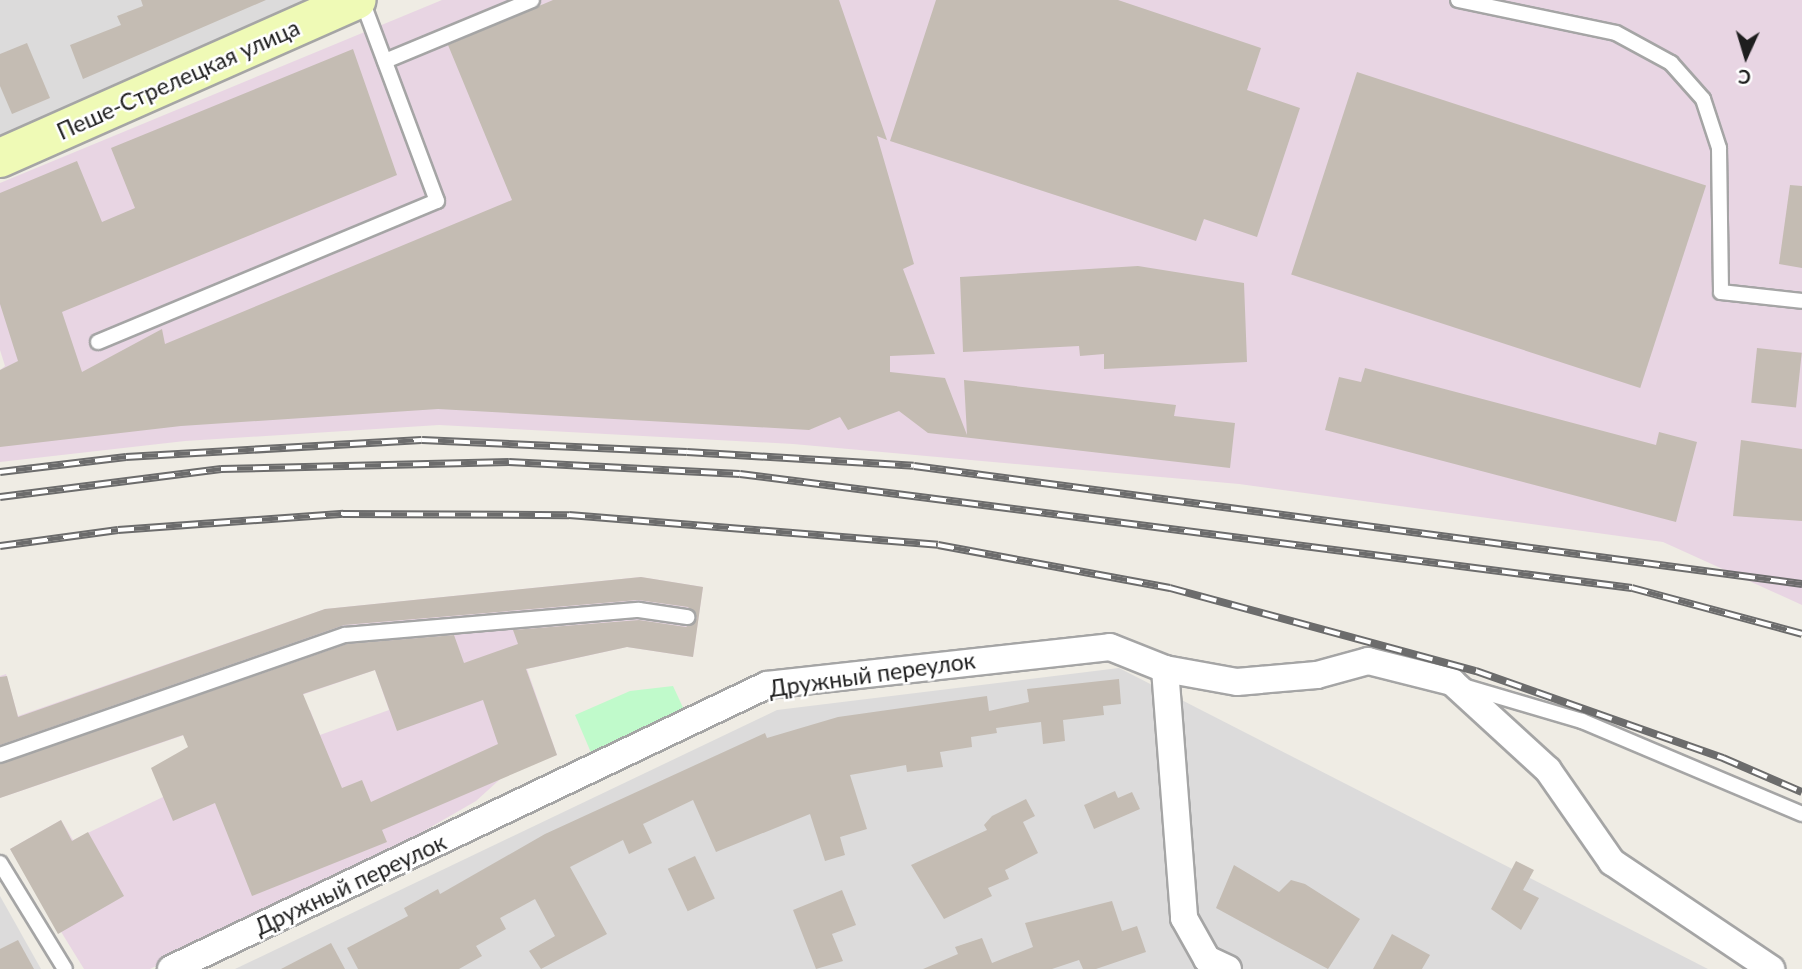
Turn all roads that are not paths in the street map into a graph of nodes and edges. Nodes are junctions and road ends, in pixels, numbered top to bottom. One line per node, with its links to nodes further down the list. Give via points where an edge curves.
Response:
1 (357, 0): 6 (street, Пеше-Стрелецкая улица)
2 (362, 0): 5 (lane)
3 (532, 0): 5 (lane)
4 (1458, 0): 7 (lane, via 1616,33 1671,63 1703,99 1718,148 1721,292)
5 (385, 61): 8 (lane, via 437,201)
6 (0, 158)
7 (1802, 301)
8 (98, 342)
9 (687, 617): 12 (lane, via 639,610 345,635)
10 (1165, 668): 11 (street, Дружный переулок, via 1237,682 1317,675 1368,661); 15 (street, via 1184,918); 17 (street, Дружный переулок, via 1111,648 767,685)
11 (1452, 682): 13 (lane, via 1582,721); 18 (street, via 1548,770 1612,862)
12 (0, 755)
13 (1802, 814)
14 (0, 863): 16 (lane)
15 (1206, 966)
16 (65, 969)
17 (171, 969)
18 (1771, 969)

